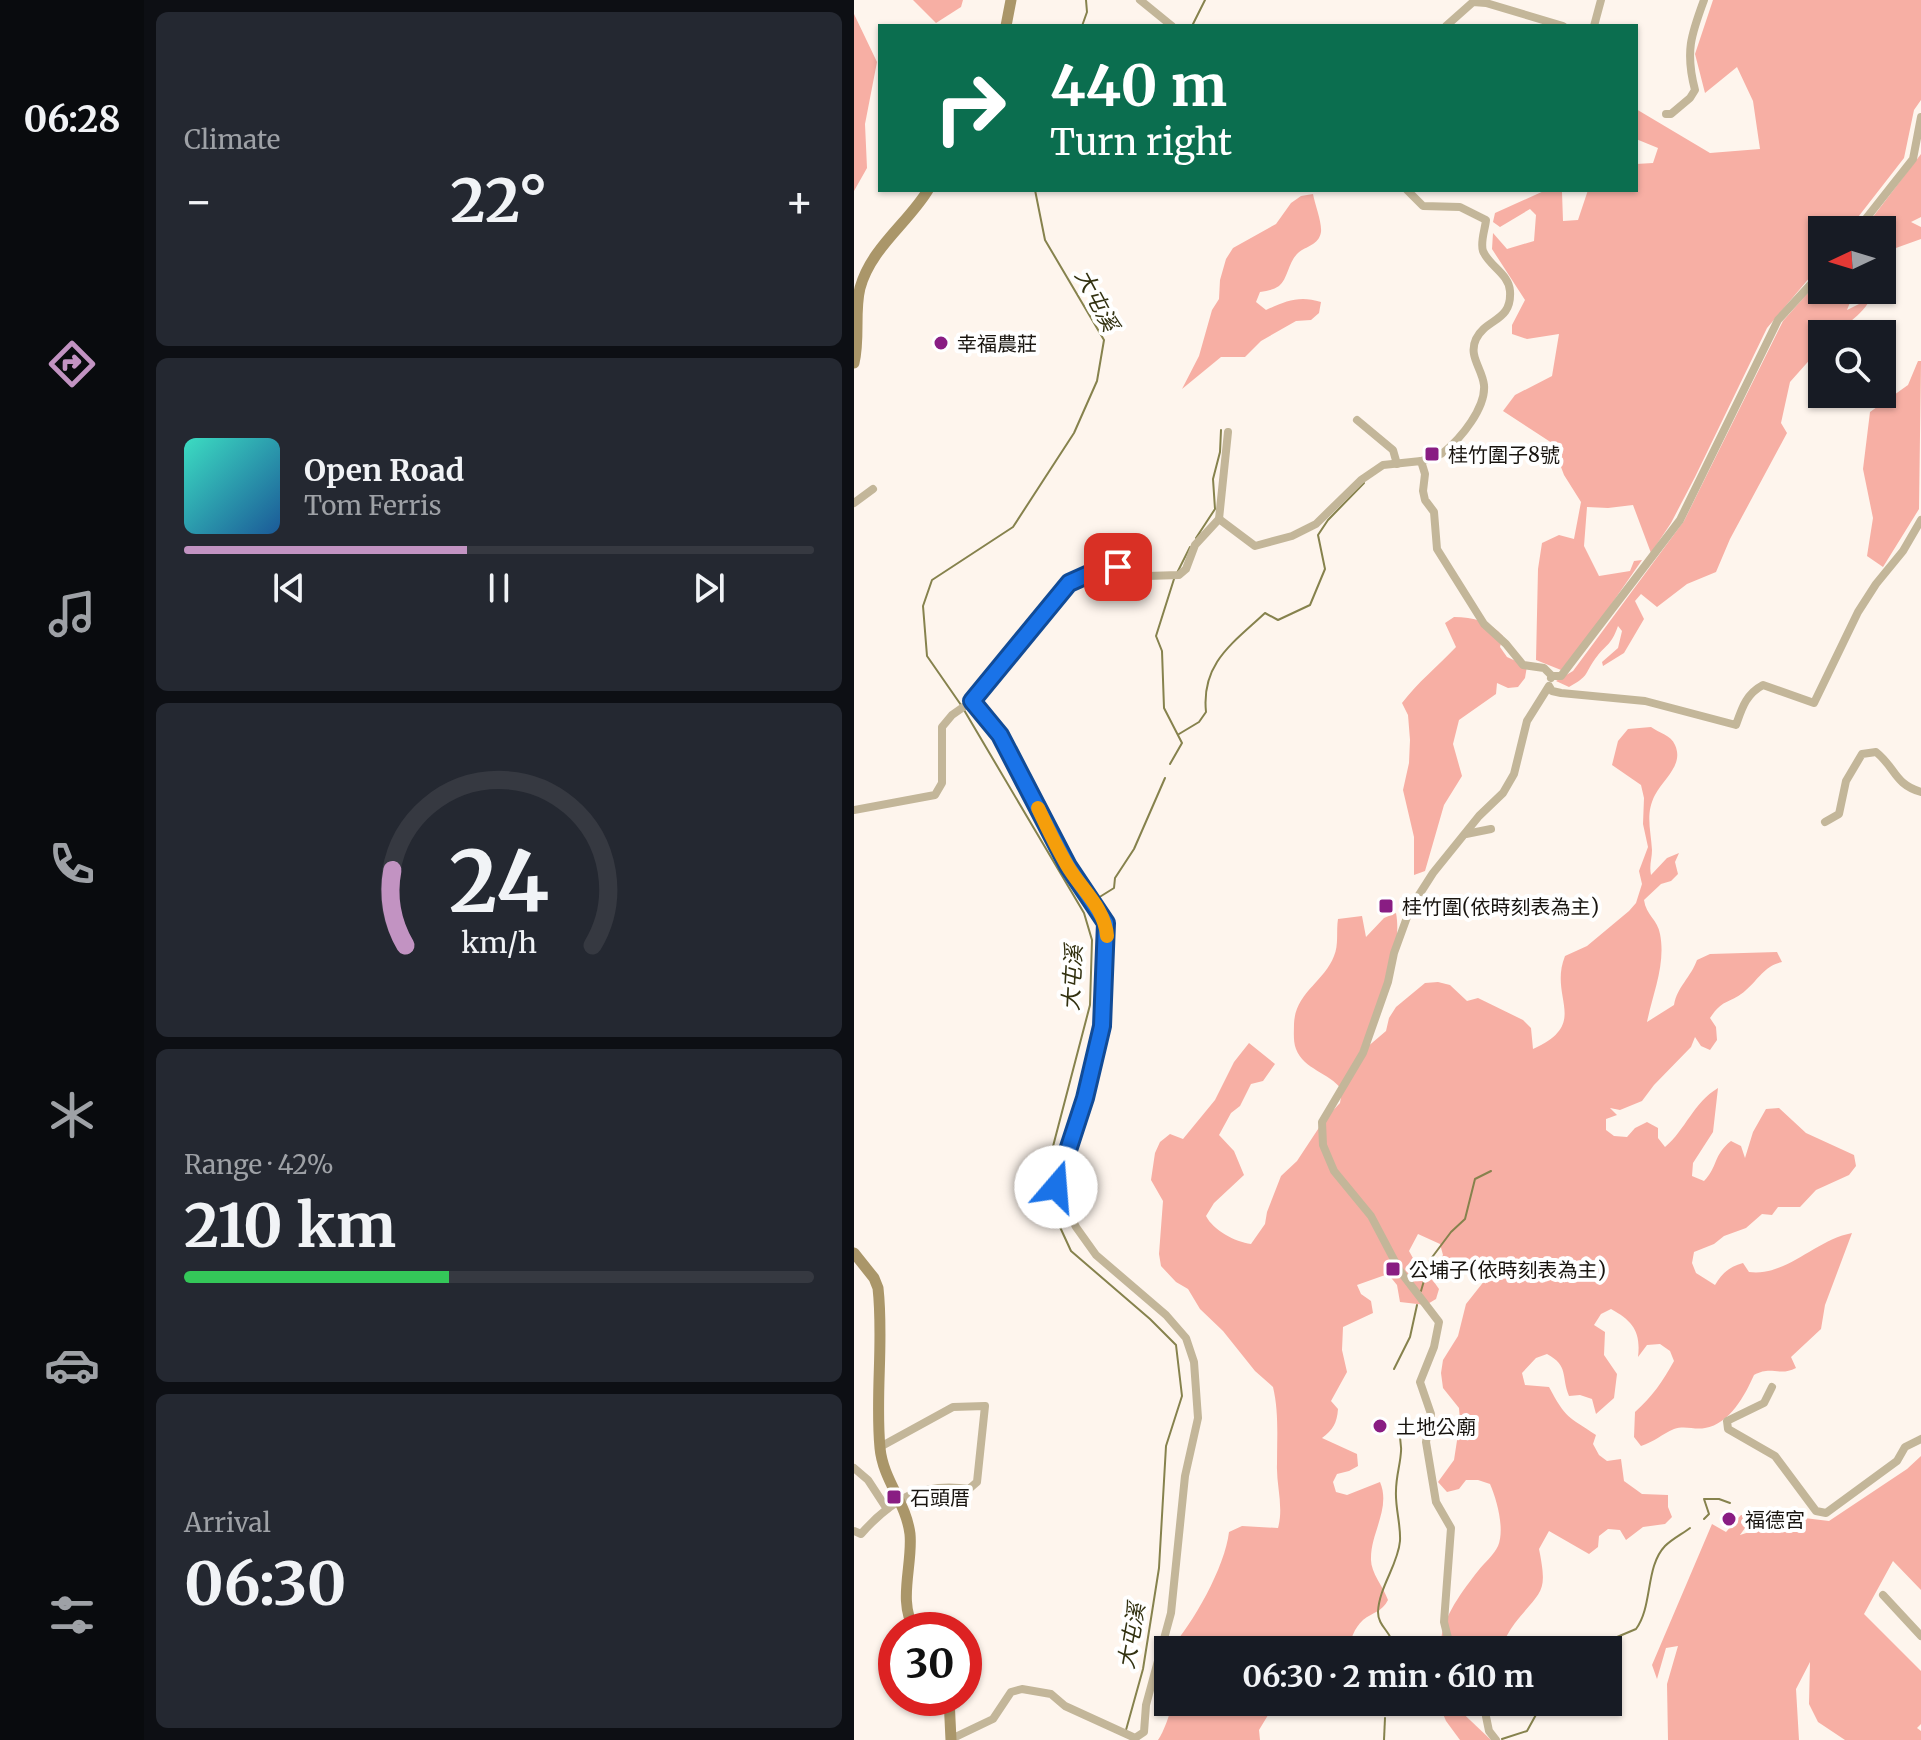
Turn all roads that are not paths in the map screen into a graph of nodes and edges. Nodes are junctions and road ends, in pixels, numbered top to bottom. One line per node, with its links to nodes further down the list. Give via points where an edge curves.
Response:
1 (1011, 0): 5 (street)
2 (1140, 0): 6 (street)
3 (1601, 0): 9 (street)
4 (1704, 0): 10 (street, via 1688,55 1695,90)
5 (1006, 24)
6 (1170, 24)
7 (1448, 24): 8 (street, via 1473,2)
8 (1556, 24)
9 (1595, 24)
10 (1666, 114)
11 (1921, 117): 14 (street, via 1913,159)
12 (926, 192): 16 (street, via 886,240 861,283)
13 (1409, 192): 19 (street, via 1423,206 1460,207 1486,220 1484,254 1510,288 1507,310 1477,335 1473,346 1485,397 1442,454)
14 (1868, 216)
15 (1808, 287): 25 (street, via 1778,320 1680,520 1561,676)
16 (854, 363)
17 (1357, 420): 20 (street, via 1393,450)
18 (1228, 432): 23 (street)
19 (1421, 461): 20 (street); 25 (street, via 1437,549 1484,624 1523,665 1544,668)
20 (1397, 464): 23 (street, via 1383,465 1361,480 1316,524 1262,546)
21 (873, 489): 22 (street)
22 (854, 503)
23 (1219, 519): 27 (street, via 1195,545 1186,569 1175,575 1147,576 1118,567 1069,583)
24 (1921, 520): 26 (street, via 1858,612 1814,703 1763,685 1752,691 1736,725 1645,701 1561,693)
25 (1552, 676): 26 (street)
26 (1549, 686): 32 (street, via 1527,721 1514,774)
27 (970, 703): 29 (street, via 942,727 942,783 935,795); 47 (street, via 1000,735 1068,866 1106,923 1102,1026 1056,1187 1096,1255 1186,1338 1194,1362 1198,1418 1185,1476 1171,1613 1146,1705 1144,1732 1135,1738 1065,1706 1051,1694 1022,1689 1011,1692 993,1719)
28 (1921, 792): 30 (street, via 1897,781 1876,752 1862,754 1846,781 1839,814)
29 (854, 810)
30 (1825, 822)
31 (1491, 829): 32 (street)
32 (1465, 834): 43 (street, via 1410,909 1363,1053 1322,1122 1323,1145 1334,1171 1371,1216 1400,1271 1439,1322 1420,1382 1431,1414 1426,1442 1436,1502 1451,1528)
33 (855, 1256): 36 (street, via 878,1288)
34 (1772, 1387): 35 (street, via 1764,1403 1727,1421 1728,1429 1775,1456 1816,1511 1826,1513)
35 (1921, 1439)
36 (880, 1447): 38 (street, via 884,1473); 38 (street, via 953,1407 985,1406 977,1482 969,1489 928,1488)
37 (854, 1468): 39 (street)
38 (899, 1500): 39 (street); 42 (street, via 910,1536)
39 (887, 1509): 40 (street, via 861,1534)
40 (854, 1531)
41 (1883, 1595): 44 (street)
42 (908, 1612)
43 (1448, 1636)
44 (1921, 1636)
45 (950, 1716): 47 (street)
46 (1486, 1716): 48 (street)
47 (951, 1740)
48 (1496, 1740)

